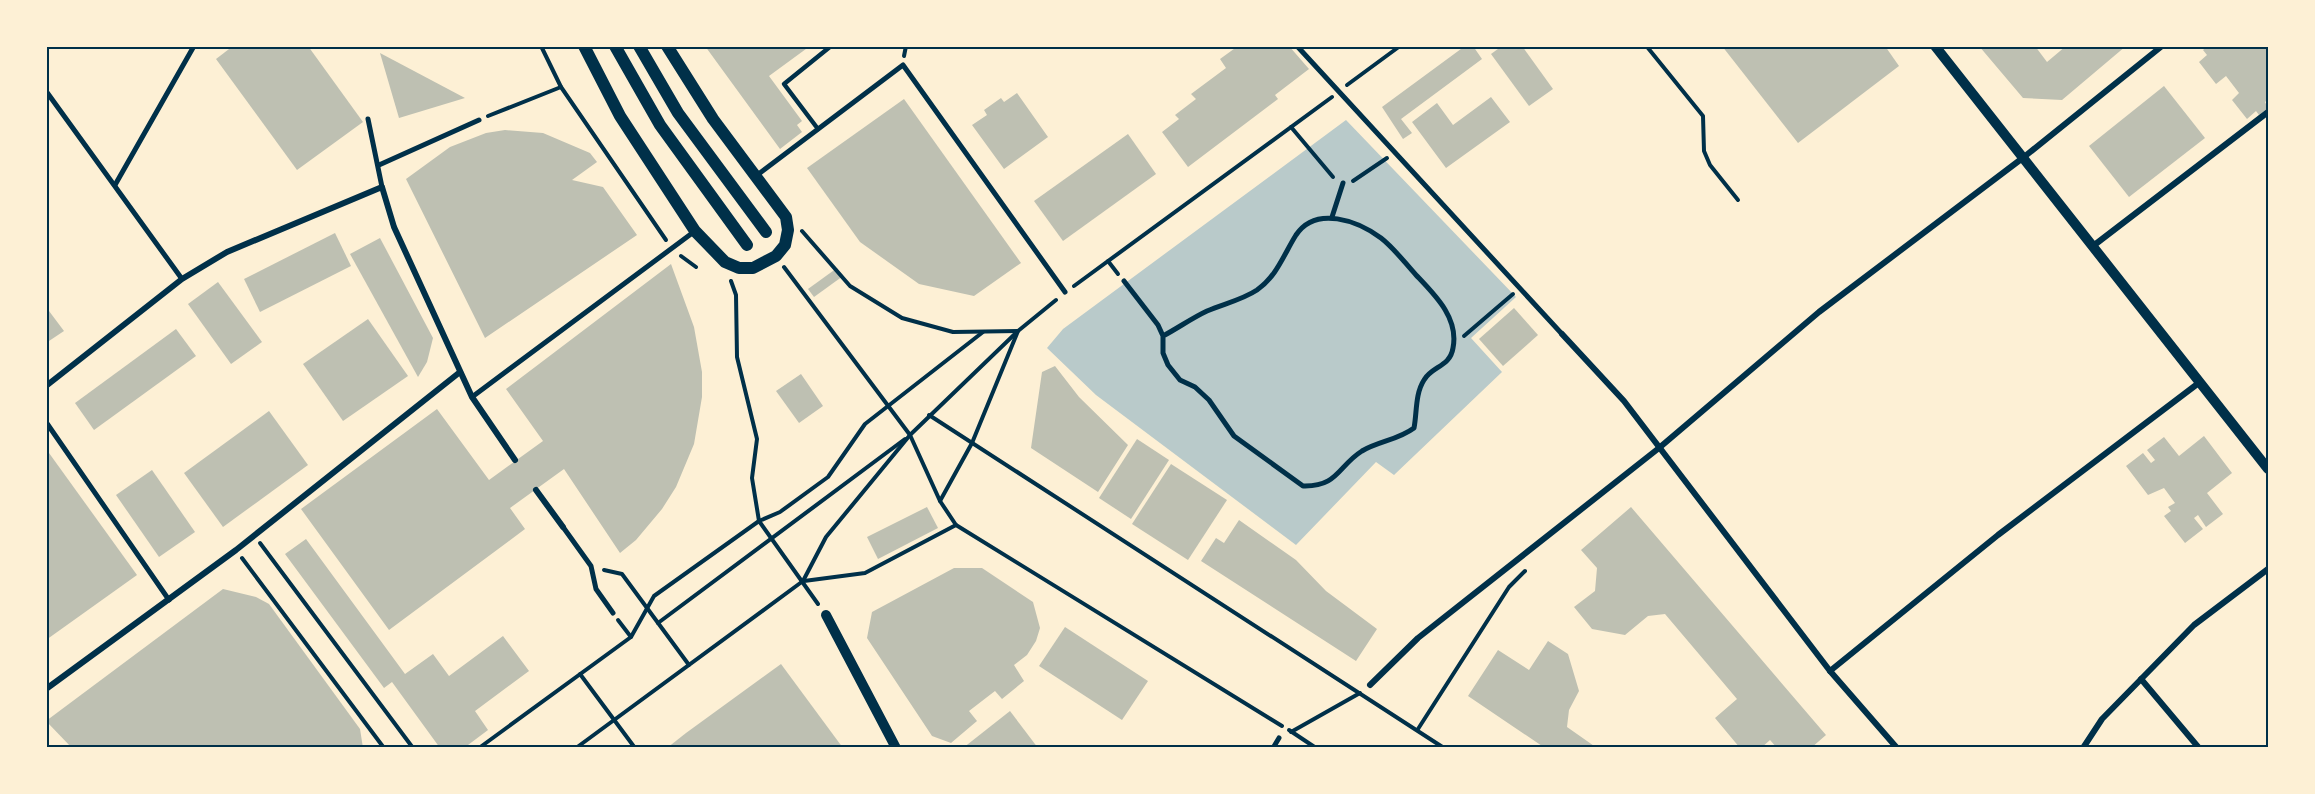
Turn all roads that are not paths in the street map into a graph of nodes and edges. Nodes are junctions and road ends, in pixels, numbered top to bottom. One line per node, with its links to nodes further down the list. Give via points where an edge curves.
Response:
1 (194, 46): 19 (street)
2 (584, 46): 22 (main road, via 620,116)
3 (615, 46): 24 (main road, via 660,125)
4 (639, 46): 23 (main road, via 678,113)
5 (668, 46): 17 (main road, via 713,119)
6 (831, 46): 14 (lane, via 784,84)
7 (1297, 46): 29 (street)
8 (1935, 46): 15 (street)
9 (2162, 46): 15 (street)
10 (46, 91): 19 (street)
11 (2268, 112): 25 (street)
12 (368, 119): 16 (street)
13 (479, 120): 16 (street)
14 (818, 129): 17 (street); 28 (street, via 903,65)
15 (2024, 157): 25 (street); 36 (street, via 1819,312)
16 (379, 165): 20 (street)
17 (756, 176): 22 (main road, via 786,217 785,245 776,256 753,268 739,268 725,262)
18 (1344, 183): 21 (street)
19 (115, 185): 26 (street)
20 (381, 187): 26 (street, via 227,252); 31 (street, via 394,227)
21 (1332, 217): 30 (street, via 1303,228 1277,270 1257,290 1205,312); 30 (street, via 1382,239 1430,290 1450,318 1453,350 1446,363 1426,376 1414,428 1401,438 1363,451 1328,483 1303,486 1234,436 1209,400 1180,380 1163,353)
22 (694, 231): 34 (street)
23 (766, 232)
24 (747, 245)
25 (2093, 246): 32 (street)
26 (182, 279): 33 (street)
27 (1124, 281): 30 (street)
28 (1065, 292)
29 (1562, 334): 36 (street, via 1624,401)
30 (1163, 336)
31 (460, 372): 34 (street); 42 (street)
32 (2200, 382): 38 (street); 45 (street, via 1998,535)
33 (46, 386)
34 (472, 397): 37 (street)
35 (46, 422): 42 (street)
36 (1659, 448): 45 (street); 47 (street, via 1418,638)
37 (515, 460)
38 (2268, 469)
39 (536, 490): 40 (street)
40 (563, 527): 43 (street, via 591,566 596,589)
41 (2268, 569): 46 (street, via 2194,625)
42 (169, 600): 48 (street)
43 (613, 613)
44 (826, 615): 50 (street)
45 (1830, 671): 52 (street)
46 (2141, 679): 53 (street, via 2102,719); 54 (street)
47 (1370, 685)
48 (46, 689)
49 (1279, 738): 51 (street)
50 (896, 747)
51 (1273, 747)
52 (1898, 747)
53 (2083, 747)
54 (2199, 747)

